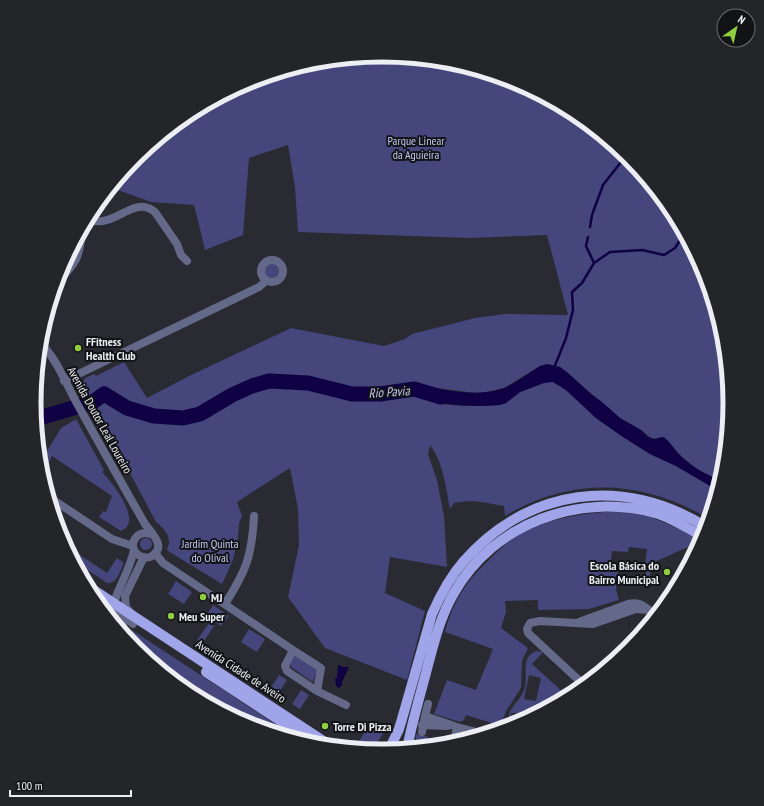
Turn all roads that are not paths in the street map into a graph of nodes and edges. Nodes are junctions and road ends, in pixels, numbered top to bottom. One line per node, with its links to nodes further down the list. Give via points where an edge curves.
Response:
1 (94, 221): 3 (street, via 103,222 137,208 151,208)
2 (81, 243): 4 (street, via 77,258)
3 (187, 262)
4 (67, 273)
5 (266, 281): 7 (street, via 259,287)
6 (46, 349): 7 (street, Avenida Doutor Leal Loureiro)
7 (64, 381): 9 (street, Avenida Doutor Leal Loureiro)
8 (56, 502): 14 (street, via 112,539)
9 (137, 510): 13 (street, Avenida Doutor Leal Loureiro); 14 (street, Avenida Doutor Leal Loureiro, via 140,525)
10 (254, 516): 20 (street, via 244,573)
11 (701, 524): 35 (main road, via 663,505 630,497 612,496 573,498 552,503 508,522 462,562 446,586 432,614)
12 (697, 534): 36 (main road, via 655,513 596,506 564,511 540,519 502,539 466,574 446,607 439,624)
13 (153, 535): 14 (street, via 141,533); 15 (street, Avenida Doutor Leal Loureiro, via 158,546)
14 (134, 545): 16 (street); 17 (street, Avenida Doutor Leal Loureiro, via 131,563)
15 (155, 553): 16 (street); 20 (street, via 163,563)
16 (144, 558): 21 (street)
17 (120, 586): 18 (street, via 114,593); 21 (street)
18 (101, 596)
19 (105, 602): 21 (main road, Avenida Cidade de Aveiro)
20 (225, 604): 24 (street)
21 (115, 609): 23 (main road, Avenida Cidade de Aveiro)
22 (652, 613): 25 (street, via 636,609 593,624 530,623 528,633)
23 (135, 620): 32 (main road, Avenida Cidade de Aveiro); 34 (main road, Avenida Cidade de Aveiro)
24 (293, 650): 26 (street, via 321,668); 26 (street, via 285,666 287,672)
25 (580, 681)
26 (317, 691): 28 (street)
27 (428, 704): 29 (street)
28 (346, 705)
29 (425, 716): 30 (street); 30 (street, via 422,728)
30 (458, 727): 31 (street); 33 (street)
31 (473, 731)
32 (301, 734)
33 (456, 735)
34 (318, 738)
35 (394, 739): 37 (main road); 38 (main road)
36 (408, 743)
37 (391, 744)
38 (392, 744)

